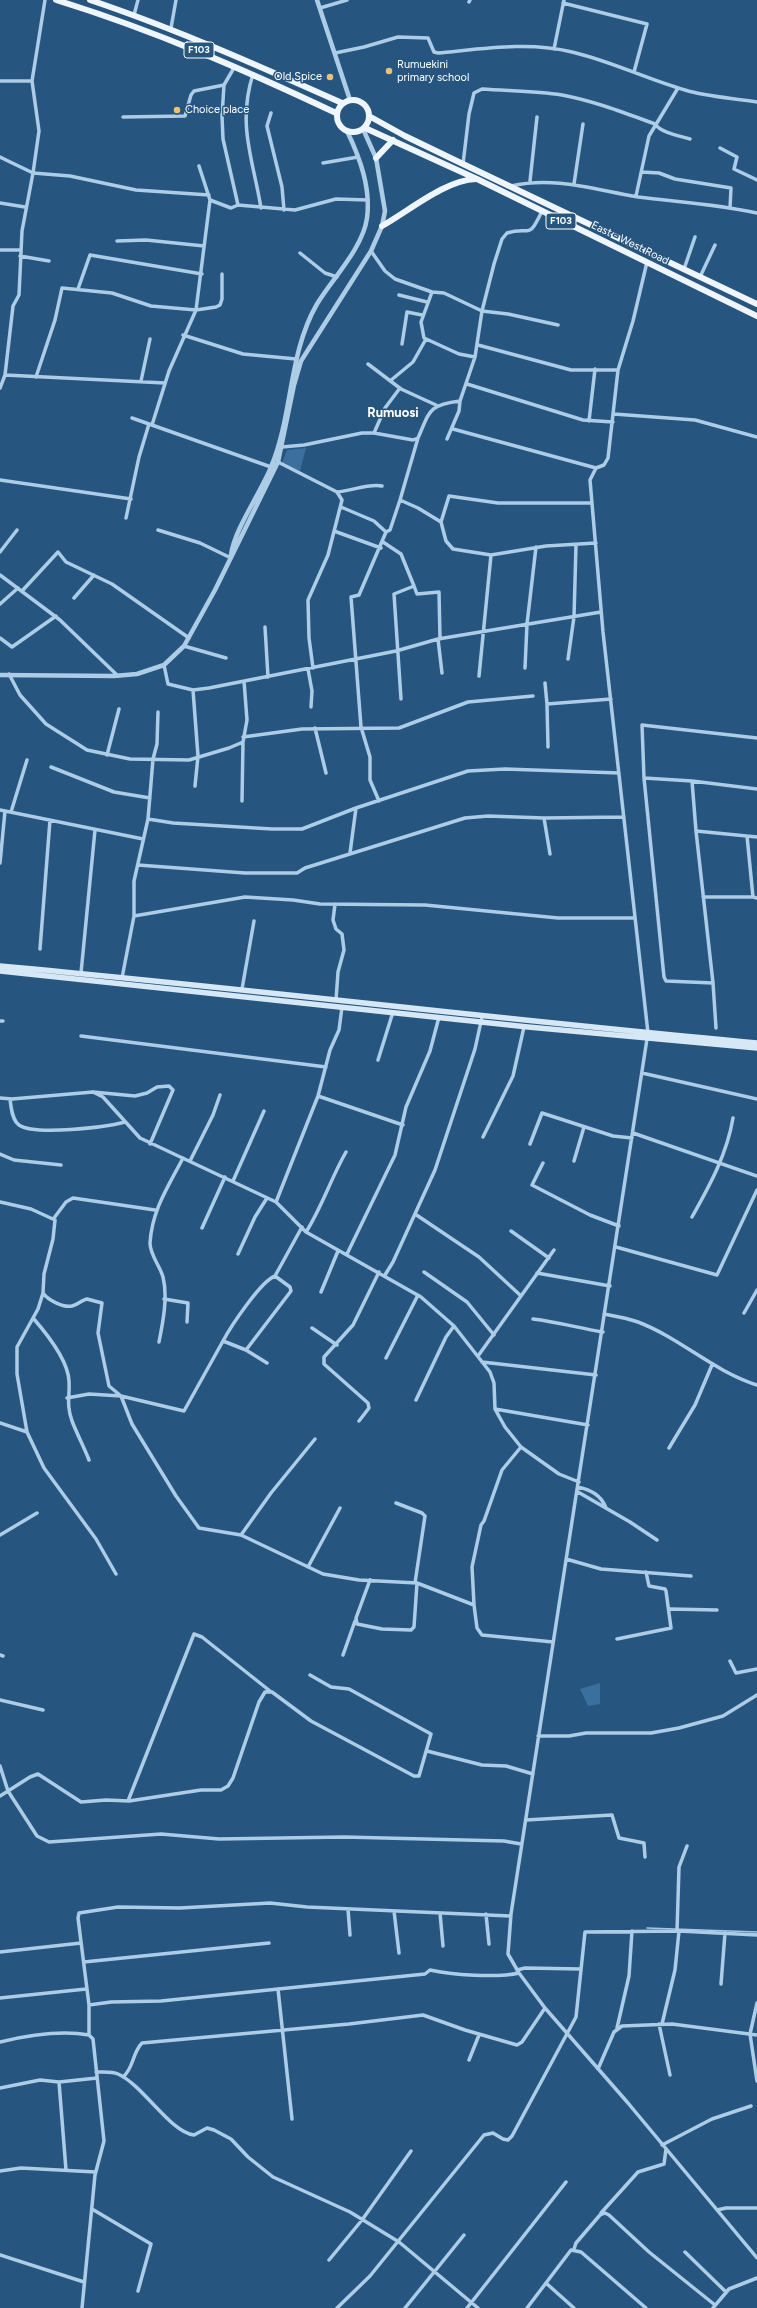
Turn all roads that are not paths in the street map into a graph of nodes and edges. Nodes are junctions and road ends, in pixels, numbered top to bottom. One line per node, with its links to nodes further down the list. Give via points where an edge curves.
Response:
1 (45, 0): 17 (street)
2 (56, 0): 14 (main road, F103, via 166,37)
3 (90, 0): 10 (main road, F103)
4 (138, 0): 10 (street)
5 (176, 0): 11 (street)
6 (317, 0): 9 (street)
7 (347, 0): 9 (street)
8 (563, 2): 12 (street); 15 (street, via 647,24)
9 (320, 8): 13 (street)
10 (134, 15): 11 (main road, F103)
11 (171, 28): 23 (main road, F103)
12 (554, 49): 13 (street, via 493,47 438,53 434,52 428,38 401,37); 15 (street, via 571,51)
13 (335, 53): 21 (street)
14 (235, 66): 16 (main road, F103); 19 (street)
15 (634, 72): 20 (street)
16 (254, 74): 25 (main road, F103); 56 (street, via 248,90 245,120)
17 (32, 80): 18 (street); 43 (street, via 38,131)
18 (0, 81)
19 (224, 85): 27 (street, via 194,91 186,116); 54 (street, via 223,139)
20 (678, 88): 22 (street, via 711,96); 30 (street)
21 (350, 100): 23 (main road); 26 (main road, F103, via 364,103)
22 (757, 102)
23 (342, 103): 25 (main road)
24 (271, 113): 58 (street, via 268,126 282,187)
25 (336, 113): 32 (main road, via 338,124)
26 (369, 116): 31 (main road); 40 (main road, East - West Road / F103)
27 (123, 117)
28 (537, 117): 46 (street)
29 (583, 124): 47 (street)
30 (655, 124): 33 (street, via 658,128); 40 (street, via 616,110 563,96 482,89 474,93 471,104); 42 (street, via 649,136)
31 (364, 129): 32 (main road, F103, via 352,133); 34 (main road, East - West Road / F103); 38 (street)
32 (347, 131): 37 (street)
33 (690, 139)
34 (394, 140): 38 (main road); 44 (main road, East - West Road / F103)
35 (720, 148): 45 (street, via 737,157 734,169)
36 (0, 157): 43 (street)
37 (358, 157): 39 (street); 52 (street)
38 (376, 158): 61 (street, via 385,212)
39 (323, 163)
40 (464, 164): 48 (main road, East - West Road / F103)
41 (199, 166): 49 (street)
42 (642, 172): 50 (street); 57 (street, via 659,173 675,180 731,188)
43 (33, 173): 49 (street, via 70,176 136,190); 55 (street)
44 (477, 179): 59 (main road, East - West Road / F103); 61 (main road, via 468,179 438,192)
45 (757, 180)
46 (530, 182): 47 (street); 48 (street)
47 (574, 184): 50 (street)
48 (509, 186): 73 (main road, East - West Road / F103)
49 (209, 195): 51 (street)
50 (636, 196): 57 (street)
51 (210, 200): 54 (street, via 230,208); 65 (street)
52 (368, 200): 58 (street, via 336,199 302,209); 76 (street, via 367,220 363,233)
53 (0, 203): 55 (street)
54 (238, 205): 56 (street)
55 (25, 207): 67 (street)
56 (261, 208): 58 (street)
57 (730, 208): 60 (street)
58 (284, 210)
59 (542, 212): 72 (main road, East - West Road / F103); 84 (street, via 530,231 507,233 502,239)
60 (757, 213)
61 (382, 226): 68 (street)
62 (695, 237): 73 (street)
63 (117, 241): 65 (street, via 146,240)
64 (715, 245): 77 (street)
65 (204, 246): 74 (street)
66 (0, 250): 67 (street)
67 (20, 250): 70 (street)
68 (371, 251): 79 (street, via 389,276); 120 (street, via 301,361)
69 (300, 253): 76 (street, via 325,273)
70 (20, 256): 71 (street); 97 (street, via 20,288 13,306)
71 (49, 261)
72 (647, 262): 86 (main road, East - West Road / F103); 99 (street)
73 (684, 269): 77 (main road, East - West Road / F103)
74 (202, 274): 78 (street, via 90,254); 83 (street)
75 (222, 274): 83 (street, via 220,305)
76 (337, 277): 94 (street, via 311,316)
77 (700, 277): 82 (main road, East - West Road / F103)
78 (78, 289): 83 (street, via 112,293 151,306); 101 (street, via 62,288 55,320)
79 (432, 292): 81 (street); 84 (street, via 444,293)
80 (399, 295): 81 (street)
81 (427, 302): 85 (street)
82 (757, 304)
83 (196, 310): 88 (street)
84 (482, 311): 87 (street); 92 (street)
85 (422, 315): 90 (street, via 422,334); 91 (street, via 407,312)
86 (757, 316)
87 (558, 325)
88 (183, 335): 94 (street, via 242,354); 104 (street)
89 (150, 339): 102 (street)
90 (426, 339): 93 (street, via 459,354); 103 (street, via 413,362)
91 (402, 344)
92 (478, 345): 93 (street); 98 (street, via 571,370)
93 (475, 357): 105 (street)
94 (296, 359): 122 (street, via 278,447)
95 (0, 364): 97 (street)
96 (368, 364): 103 (street)
97 (6, 367): 100 (street)
98 (595, 369): 99 (street); 112 (street)
99 (618, 370): 110 (street)
100 (5, 375): 101 (street); 106 (street)
101 (36, 377): 102 (street)
102 (141, 381): 104 (street)
103 (390, 381): 107 (street)
104 (165, 383): 114 (street)
105 (467, 384): 108 (street); 112 (street)
106 (0, 388)
107 (400, 388): 109 (street); 116 (street, via 385,408)
108 (460, 401): 109 (street); 115 (street)
109 (436, 405): 118 (street, via 430,411)
110 (614, 414): 113 (street); 117 (street, via 695,420)
111 (132, 418): 114 (street)
112 (590, 421): 113 (street)
113 (613, 422): 123 (street, via 607,462)
114 (151, 424): 122 (street); 127 (street, via 139,456)
115 (453, 429): 119 (street); 123 (street)
116 (374, 433): 118 (street, via 392,438); 120 (street)
117 (757, 437)
118 (418, 438): 128 (street)
119 (447, 439)
120 (282, 447): 121 (street)
121 (278, 462): 126 (street); 144 (street)
122 (271, 467): 144 (street, via 237,535)
123 (596, 468): 129 (street, via 590,480)
124 (0, 480): 127 (street)
125 (382, 486): 126 (street, via 369,485 353,491)
126 (337, 492): 130 (street, via 342,500)
127 (131, 499): 131 (street)
128 (400, 500): 132 (street); 136 (street, via 390,530)
129 (592, 503): 132 (street, via 498,503 449,496); 138 (street)
130 (341, 507): 135 (street); 136 (street, via 374,521)
131 (126, 518)
132 (441, 522): 143 (street, via 446,541 453,549)
133 (17, 530): 142 (street)
134 (158, 530): 144 (street, via 200,543)
135 (334, 531): 140 (street); 167 (street, via 328,555 308,600)
136 (386, 532): 137 (street)
137 (383, 542): 140 (street); 147 (street, via 401,554)
138 (596, 543): 139 (street); 152 (street)
139 (576, 545): 141 (street); 154 (street)
140 (381, 548): 165 (street, via 359,595 350,597)
141 (536, 548): 143 (street); 155 (street)
142 (0, 552)
143 (491, 555): 157 (street)
144 (231, 558): 159 (street)
145 (0, 575): 148 (street)
146 (94, 576): 149 (street, via 66,562 58,552); 150 (street); 159 (street, via 112,584)
147 (414, 586): 160 (street, via 417,594 439,592); 162 (street, via 394,594)
148 (18, 588): 149 (street); 151 (street)
149 (22, 591): 153 (street)
150 (74, 598)
151 (0, 604)
152 (601, 612): 154 (street); 180 (street)
153 (56, 616): 158 (street, via 12,647); 172 (street)
154 (574, 617): 155 (street); 164 (street)
155 (527, 624): 157 (street); 168 (street)
156 (265, 627): 174 (street)
157 (483, 632): 160 (street); 173 (street)
158 (0, 638)
159 (189, 638): 161 (street)
160 (439, 639): 162 (street); 169 (street)
161 (184, 646): 163 (street); 166 (street)
162 (396, 651): 165 (street); 179 (street)
163 (226, 658)
164 (568, 659)
165 (354, 660): 167 (street); 185 (street)
166 (164, 665): 172 (street, via 137,674); 177 (street, via 168,684)
167 (311, 668): 174 (street); 182 (street)
168 (525, 668)
169 (442, 673)
170 (9, 674): 171 (street); 172 (street); 190 (street, via 20,695 46,724 87,750)
171 (0, 675)
172 (118, 676)
173 (479, 676)
174 (268, 677): 175 (street)
175 (244, 681): 177 (street); 188 (street, via 247,720)
176 (545, 683): 181 (street)
177 (193, 690): 191 (street)
178 (533, 696): 185 (street, via 468,702 399,728)
179 (401, 699)
180 (611, 699): 181 (street); 196 (street)
181 (547, 704): 189 (street)
182 (312, 707)
183 (119, 709): 190 (street)
184 (158, 712): 192 (street, via 157,744)
185 (361, 727): 186 (street); 203 (street, via 370,757 370,780)
186 (315, 728): 188 (street); 195 (street)
187 (757, 738): 197 (street, via 642,725)
188 (243, 739): 191 (street, via 229,748); 202 (street)
189 (548, 747)
190 (107, 755): 192 (street)
191 (198, 756): 192 (street, via 189,760); 199 (street)
192 (153, 759): 201 (street)
193 (27, 760): 207 (street)
194 (51, 768): 201 (street, via 114,792)
195 (326, 773)
196 (619, 773): 203 (street, via 505,769 468,771); 208 (street)
197 (644, 778): 198 (street); 232 (street, via 664,977 666,981)
198 (692, 781): 200 (street); 213 (street)
199 (196, 786)
200 (757, 789)
201 (150, 798): 210 (street)
202 (242, 801)
203 (379, 801): 204 (street)
204 (356, 808): 210 (street, via 302,829 272,830); 217 (street)
205 (0, 810): 206 (street)
206 (5, 811): 207 (street); 219 (street)
207 (11, 812): 211 (street)
208 (624, 817): 209 (street); 225 (street)
209 (544, 818): 217 (street, via 465,818); 218 (street)
210 (148, 819): 216 (street)
211 (50, 820): 212 (street); 227 (street)
212 (95, 830): 216 (street); 230 (street)
213 (696, 831): 214 (street); 221 (street)
214 (747, 836): 215 (street); 222 (street)
215 (757, 837)
216 (143, 838): 220 (street)
217 (350, 853): 220 (street, via 304,868 297,873 246,873)
218 (550, 854)
219 (0, 863)
220 (138, 865): 224 (street, via 134,881)
221 (703, 897): 222 (street); 232 (street)
222 (755, 898)
223 (335, 904): 224 (street, via 245,897); 225 (street, via 425,905 558,918); 234 (street, via 333,920 336,929 342,934 344,950 338,972)
224 (134, 916): 231 (street)
225 (634, 918): 242 (street)
226 (254, 921): 233 (street)
227 (40, 948)
228 (0, 966): 230 (main road)
229 (0, 972): 235 (main road)
230 (81, 973): 231 (main road)
231 (122, 978): 233 (main road)
232 (713, 983): 240 (street)
233 (242, 989): 234 (main road)
234 (336, 1000): 238 (main road)
235 (342, 1007): 236 (main road); 246 (street, via 339,1030)
236 (393, 1012): 237 (main road); 245 (street)
237 (439, 1018): 238 (main road); 257 (street, via 430,1051 406,1107)
238 (482, 1020): 239 (main road); 242 (main road); 280 (street, via 473,1056 435,1170)
239 (524, 1027): 242 (main road); 260 (street, via 513,1076)
240 (716, 1028)
241 (81, 1036): 246 (street)
242 (648, 1036): 243 (main road); 244 (main road); 247 (street)
243 (757, 1042)
244 (757, 1048)
245 (378, 1060)
246 (326, 1068): 250 (street)
247 (642, 1073): 252 (street); 259 (street)
248 (93, 1092): 253 (street); 256 (street, via 103,1097); 262 (street, via 135,1096 157,1088 171,1088 173,1090)
249 (220, 1095): 267 (street)
250 (318, 1096): 257 (street); 278 (street)
251 (0, 1098): 253 (street)
252 (757, 1098)
253 (10, 1099): 256 (street, via 15,1121 28,1128 59,1130)
254 (264, 1111): 274 (street)
255 (733, 1118): 270 (street, via 729,1141)
256 (125, 1122): 262 (street, via 140,1138)
257 (402, 1125): 292 (street, via 390,1166)
258 (584, 1127): 261 (street, via 613,1136); 263 (street, via 542,1113); 268 (street)
259 (633, 1133): 261 (street); 270 (street)
260 (483, 1137)
261 (632, 1138): 283 (street)
262 (150, 1144): 266 (street)
263 (530, 1144)
264 (346, 1152): 287 (street)
265 (0, 1154): 271 (street, via 14,1160)
266 (183, 1158): 267 (street); 279 (street)
267 (190, 1161): 273 (street)
268 (574, 1161)
269 (543, 1163): 283 (street, via 532,1185 590,1215)
270 (720, 1163): 272 (street); 281 (street)
271 (61, 1165)
272 (757, 1176)
273 (225, 1177): 274 (street); 285 (street)
274 (232, 1181): 276 (street)
275 (757, 1190): 288 (street, via 717,1275)
276 (267, 1198): 278 (street); 291 (street)
277 (0, 1202): 282 (street, via 31,1209)
278 (276, 1202): 284 (street)
279 (155, 1210): 282 (street, via 72,1198); 305 (street, via 151,1249 163,1278)
280 (415, 1214): 297 (street); 304 (street, via 479,1257)
281 (692, 1217)
282 (54, 1218): 302 (street, via 56,1224 44,1274)
283 (619, 1226): 288 (street)
284 (302, 1227): 287 (street); 298 (street)
285 (202, 1228)
286 (511, 1231): 293 (street)
287 (306, 1232): 290 (street)
288 (616, 1247): 299 (street)
289 (554, 1250): 293 (street)
290 (338, 1251): 292 (street); 301 (street)
291 (238, 1254)
292 (347, 1254): 294 (street)
293 (549, 1258): 296 (street)
294 (379, 1272): 297 (street); 317 (street, via 353,1325)
295 (424, 1272): 314 (street, via 466,1302)
296 (537, 1274): 299 (street); 304 (street)
297 (385, 1275): 303 (street)
298 (275, 1276): 315 (street, via 260,1286); 318 (street, via 290,1287 291,1291)
299 (610, 1286): 306 (street)
300 (757, 1290): 307 (street)
301 (321, 1292)
302 (44, 1293): 308 (street); 326 (street, via 53,1301 68,1306 74,1306 85,1299 102,1303 98,1333 109,1386)
303 (418, 1295): 311 (street); 320 (street)
304 (520, 1295): 314 (street)
305 (164, 1299): 310 (street, via 188,1303); 316 (street)
306 (604, 1314): 313 (street); 323 (street, via 637,1322 663,1334)
307 (744, 1314)
308 (33, 1318): 327 (street, via 51,1339 62,1360 69,1381); 333 (street, via 17,1347 17,1374)
309 (533, 1319): 313 (street)
310 (187, 1322)
311 (454, 1326): 319 (street); 328 (street, via 446,1337)
312 (312, 1328): 317 (street)
313 (603, 1332): 324 (street)
314 (494, 1335): 319 (street)
315 (223, 1341): 318 (street); 326 (street, via 203,1374 186,1410)
316 (160, 1342)
317 (337, 1345): 330 (street, via 324,1357 324,1364 368,1403 369,1408)
318 (246, 1350): 322 (street)
319 (478, 1356): 321 (street)
320 (386, 1358)
321 (482, 1362): 324 (street); 329 (street, via 494,1383)
322 (267, 1363)
323 (712, 1364): 325 (street, via 736,1378); 336 (street, via 695,1405)
324 (596, 1376): 332 (street)
325 (757, 1385)
326 (121, 1396): 327 (street, via 89,1394); 345 (street, via 132,1424 176,1496 199,1528)
327 (67, 1398): 337 (street, via 72,1420)
328 (416, 1400)
329 (495, 1409): 332 (street); 335 (street, via 505,1428)
330 (359, 1420)
331 (0, 1422): 333 (street)
332 (588, 1426): 338 (street)
333 (27, 1432): 350 (street, via 44,1468 96,1540)
334 (316, 1438): 345 (street)
335 (521, 1447): 338 (street, via 559,1474); 354 (street, via 502,1470 481,1525 472,1567)
336 (669, 1448)
337 (89, 1460)
338 (579, 1482): 339 (street)
339 (578, 1489): 342 (street); 342 (street, via 597,1494); 347 (street)
340 (396, 1503): 353 (street, via 425,1516)
341 (340, 1508): 348 (street)
342 (606, 1508): 346 (street)
343 (37, 1513): 344 (street)
344 (0, 1535)
345 (241, 1535): 348 (street)
346 (657, 1540)
347 (566, 1559): 349 (street, via 601,1568); 359 (street)
348 (308, 1567): 352 (street, via 323,1574)
349 (646, 1572): 351 (street); 355 (street, via 649,1586 665,1589)
350 (116, 1574)
351 (691, 1576)
352 (370, 1580): 353 (street); 357 (street)
353 (416, 1583): 354 (street); 357 (street, via 414,1627 411,1630 359,1626)
354 (474, 1604): 359 (street, via 477,1628 482,1635)
355 (670, 1609): 356 (street); 358 (street, via 670,1628)
356 (716, 1610)
357 (355, 1621): 360 (street)
358 (617, 1639)
359 (553, 1642): 368 (street)
360 (343, 1655)
361 (730, 1661): 362 (street, via 736,1673)
362 (757, 1669)
363 (310, 1675): 369 (street, via 331,1687 349,1689 428,1733 431,1736)
364 (270, 1691): 369 (street, via 311,1721 414,1776 421,1774); 374 (street, via 265,1692 259,1702 228,1786 221,1790 201,1790); 374 (street, via 202,1637 194,1634)
365 (757, 1695): 368 (street, via 723,1716 679,1728 651,1733)
366 (0, 1700): 367 (street)
367 (43, 1710)
368 (538, 1736): 371 (street)
369 (427, 1751): 371 (street, via 482,1765 506,1766)
370 (0, 1766): 372 (street)
371 (533, 1774): 375 (street)
372 (8, 1791): 373 (street); 374 (street, via 38,1774 77,1801); 376 (street, via 37,1836 50,1842 161,1834 219,1839 380,1838 504,1841)
373 (0, 1796)
374 (128, 1801)
375 (526, 1820): 376 (street); 378 (street, via 612,1815 619,1838 644,1843)
376 (521, 1844): 383 (street)
377 (687, 1846): 385 (street, via 679,1867)
378 (645, 1857)
379 (348, 1909): 380 (street); 388 (street); 390 (street, via 270,1903 180,1908 118,1907 95,1912 82,1911 78,1918)
380 (394, 1911): 381 (street); 395 (street)
381 (440, 1913): 382 (street); 393 (street)
382 (486, 1914): 383 (street); 392 (street)
383 (510, 1916): 398 (street, via 508,1948 510,1960)
384 (632, 1931): 385 (street); 397 (street, via 585,1932); 407 (street, via 629,1976)
385 (678, 1931): 387 (street); 406 (street, via 675,1970)
386 (757, 1931): 389 (street)
387 (725, 1933): 389 (street); 399 (street)
388 (350, 1935)
389 (757, 1935)
390 (81, 1943): 394 (street); 396 (street)
391 (269, 1943): 396 (street)
392 (489, 1944)
393 (443, 1946)
394 (0, 1952)
395 (399, 1953)
396 (84, 1962): 400 (street)
397 (581, 1969): 398 (street, via 525,1968); 409 (street, via 576,2017)
398 (518, 1972): 401 (street, via 508,1976 448,1974 430,1970 425,1974); 405 (street)
399 (721, 1984)
400 (86, 1989): 402 (street); 404 (street)
401 (278, 1989): 404 (street, via 161,2001); 408 (street)
402 (0, 1998)
403 (757, 2003): 410 (street)
404 (89, 2004): 411 (street)
405 (545, 2008): 409 (street); 412 (street, via 520,2045)
406 (661, 2024): 407 (street); 410 (street); 418 (street)
407 (617, 2028): 416 (street)
408 (281, 2031): 412 (street, via 423,2014); 419 (street, via 142,2044 137,2049 129,2072); 425 (street)
409 (568, 2034): 416 (street); 439 (street, via 512,2136 508,2140 493,2133 484,2135)
410 (750, 2034): 413 (street); 421 (street)
411 (89, 2035): 414 (street, via 38,2035); 417 (street, via 94,2042)
412 (480, 2035): 415 (street)
413 (757, 2036)
414 (0, 2042)
415 (469, 2060)
416 (598, 2069): 426 (street)
417 (96, 2072): 419 (street, via 116,2073); 420 (street)
418 (670, 2075)
419 (123, 2077): 437 (street, via 185,2131 194,2135 204,2129 214,2130 231,2139 273,2177)
420 (97, 2078): 422 (street); 431 (street, via 104,2141)
421 (757, 2081)
422 (59, 2082): 423 (street, via 40,2080); 429 (street)
423 (0, 2088)
424 (751, 2106): 426 (street, via 712,2119)
425 (292, 2119)
426 (662, 2145): 427 (street)
427 (666, 2149): 435 (street); 436 (street, via 664,2164 638,2172)
428 (411, 2151): 437 (street)
429 (66, 2170): 430 (street, via 21,2168); 431 (street)
430 (0, 2171)
431 (96, 2172): 434 (street)
432 (566, 2182): 451 (street)
433 (757, 2208): 435 (street)
434 (92, 2210): 447 (street); 449 (street, via 151,2244)
435 (717, 2210): 443 (street)
436 (600, 2215): 440 (street, via 576,2243); 452 (street, via 609,2215)
437 (362, 2220): 439 (street); 444 (street)
438 (464, 2235): 445 (street)
439 (399, 2242): 445 (street); 454 (street, via 359,2289)
440 (574, 2249): 448 (street); 460 (street, via 581,2252)
441 (685, 2252): 450 (street)
442 (0, 2255): 447 (street)
443 (757, 2258)
444 (329, 2260)
445 (434, 2272): 451 (street); 455 (street)
446 (757, 2278): 450 (street, via 734,2286)
447 (84, 2282): 453 (street)
448 (546, 2283): 458 (street); 459 (street)
449 (138, 2291)
450 (726, 2292): 452 (street)
451 (472, 2303): 456 (street); 457 (street)
452 (714, 2307)
453 (82, 2308)
454 (337, 2308)
455 (405, 2308)
456 (467, 2308)
457 (478, 2308)
458 (527, 2308)
459 (574, 2308)
460 (646, 2308)

